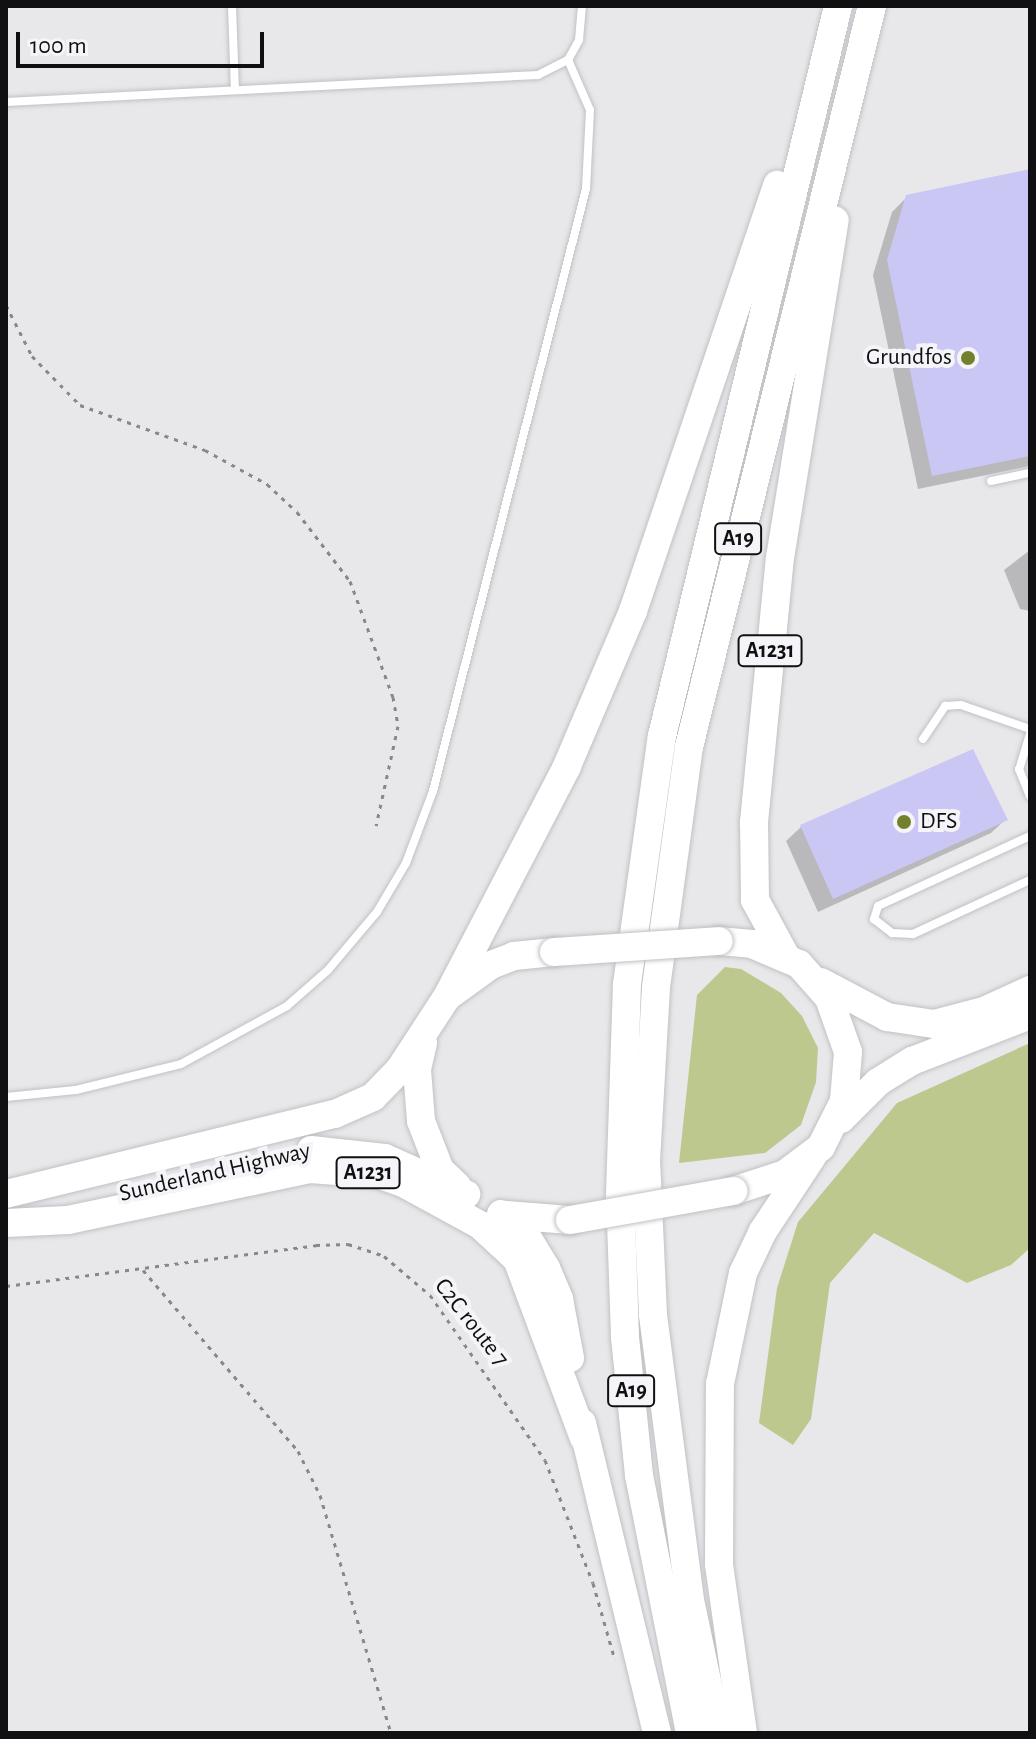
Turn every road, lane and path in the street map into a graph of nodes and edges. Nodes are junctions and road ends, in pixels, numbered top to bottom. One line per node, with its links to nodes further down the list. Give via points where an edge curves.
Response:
1 (232, 6): 6 (lane)
2 (582, 6): 5 (lane, via 579,40)
3 (837, 6): 20 (highway, A19, via 633,611 567,766); 36 (highway, A19, via 662,736 627,984 620,1180 625,1336 639,1475)
4 (872, 6): 17 (highway, A1231, via 780,558 752,866 759,913); 37 (highway, A19, via 689,747 656,987 646,1161 653,1314 690,1600)
5 (568, 60): 6 (lane, via 538,75); 23 (lane, via 590,110 586,189 433,791 406,863 368,924 287,1006 181,1064 76,1090)
6 (235, 90): 7 (lane)
7 (6, 102)
8 (6, 305): 14 (path, via 32,356 80,405 205,450 267,484 297,512 350,581 389,684 398,726)
9 (1030, 473): 10 (lane)
10 (991, 481)
11 (1030, 731): 12 (lane, via 961,705 945,706); 13 (lane, via 1019,769)
12 (923, 739)
13 (1030, 796)
14 (376, 826)
15 (1030, 836): 16 (lane, via 878,906 874,919 892,933 913,934)
16 (1030, 880)
17 (785, 955): 18 (highway, A1231); 20 (highway, A1231, bridge, via 719,941 514,956 491,965)
18 (810, 975): 19 (highway, A1231, via 887,1017 934,1024 984,1011); 24 (highway, A1231, via 829,998 848,1052 847,1087)
19 (1030, 990)
20 (447, 997): 22 (highway, A1231)
21 (1030, 1015): 24 (highway, A1231, via 892,1072)
22 (426, 1031): 26 (highway, Sunderland Highway / A1231, via 384,1087 344,1111); 27 (highway, A1231, via 417,1070 421,1121 440,1170)
23 (6, 1100)
24 (836, 1125): 25 (highway, A1231)
25 (812, 1157): 28 (highway, A1231, bridge, via 785,1174 733,1191 570,1220 533,1221); 38 (highway, via 763,1231 743,1273 720,1384 719,1564)
26 (6, 1194)
27 (466, 1194): 28 (highway, A1231); 29 (highway, Sunderland Highway / A1231, via 385,1158 319,1149)
28 (501, 1214): 32 (highway, A1231, via 535,1248 559,1299)
29 (6, 1222): 32 (highway, A1231, via 68,1220 310,1169 378,1174 405,1184 480,1225 517,1259)
30 (141, 1268): 31 (path, C2C route 7); 33 (path, C2C route 7, via 337,1244 384,1256 430,1295 545,1460 593,1583); 34 (path, via 298,1451 320,1495)
31 (6, 1286)
32 (584, 1438): 35 (highway, A1231)
33 (618, 1673)
34 (391, 1733)
35 (657, 1733)
36 (690, 1733)
37 (718, 1733)
38 (743, 1733)

